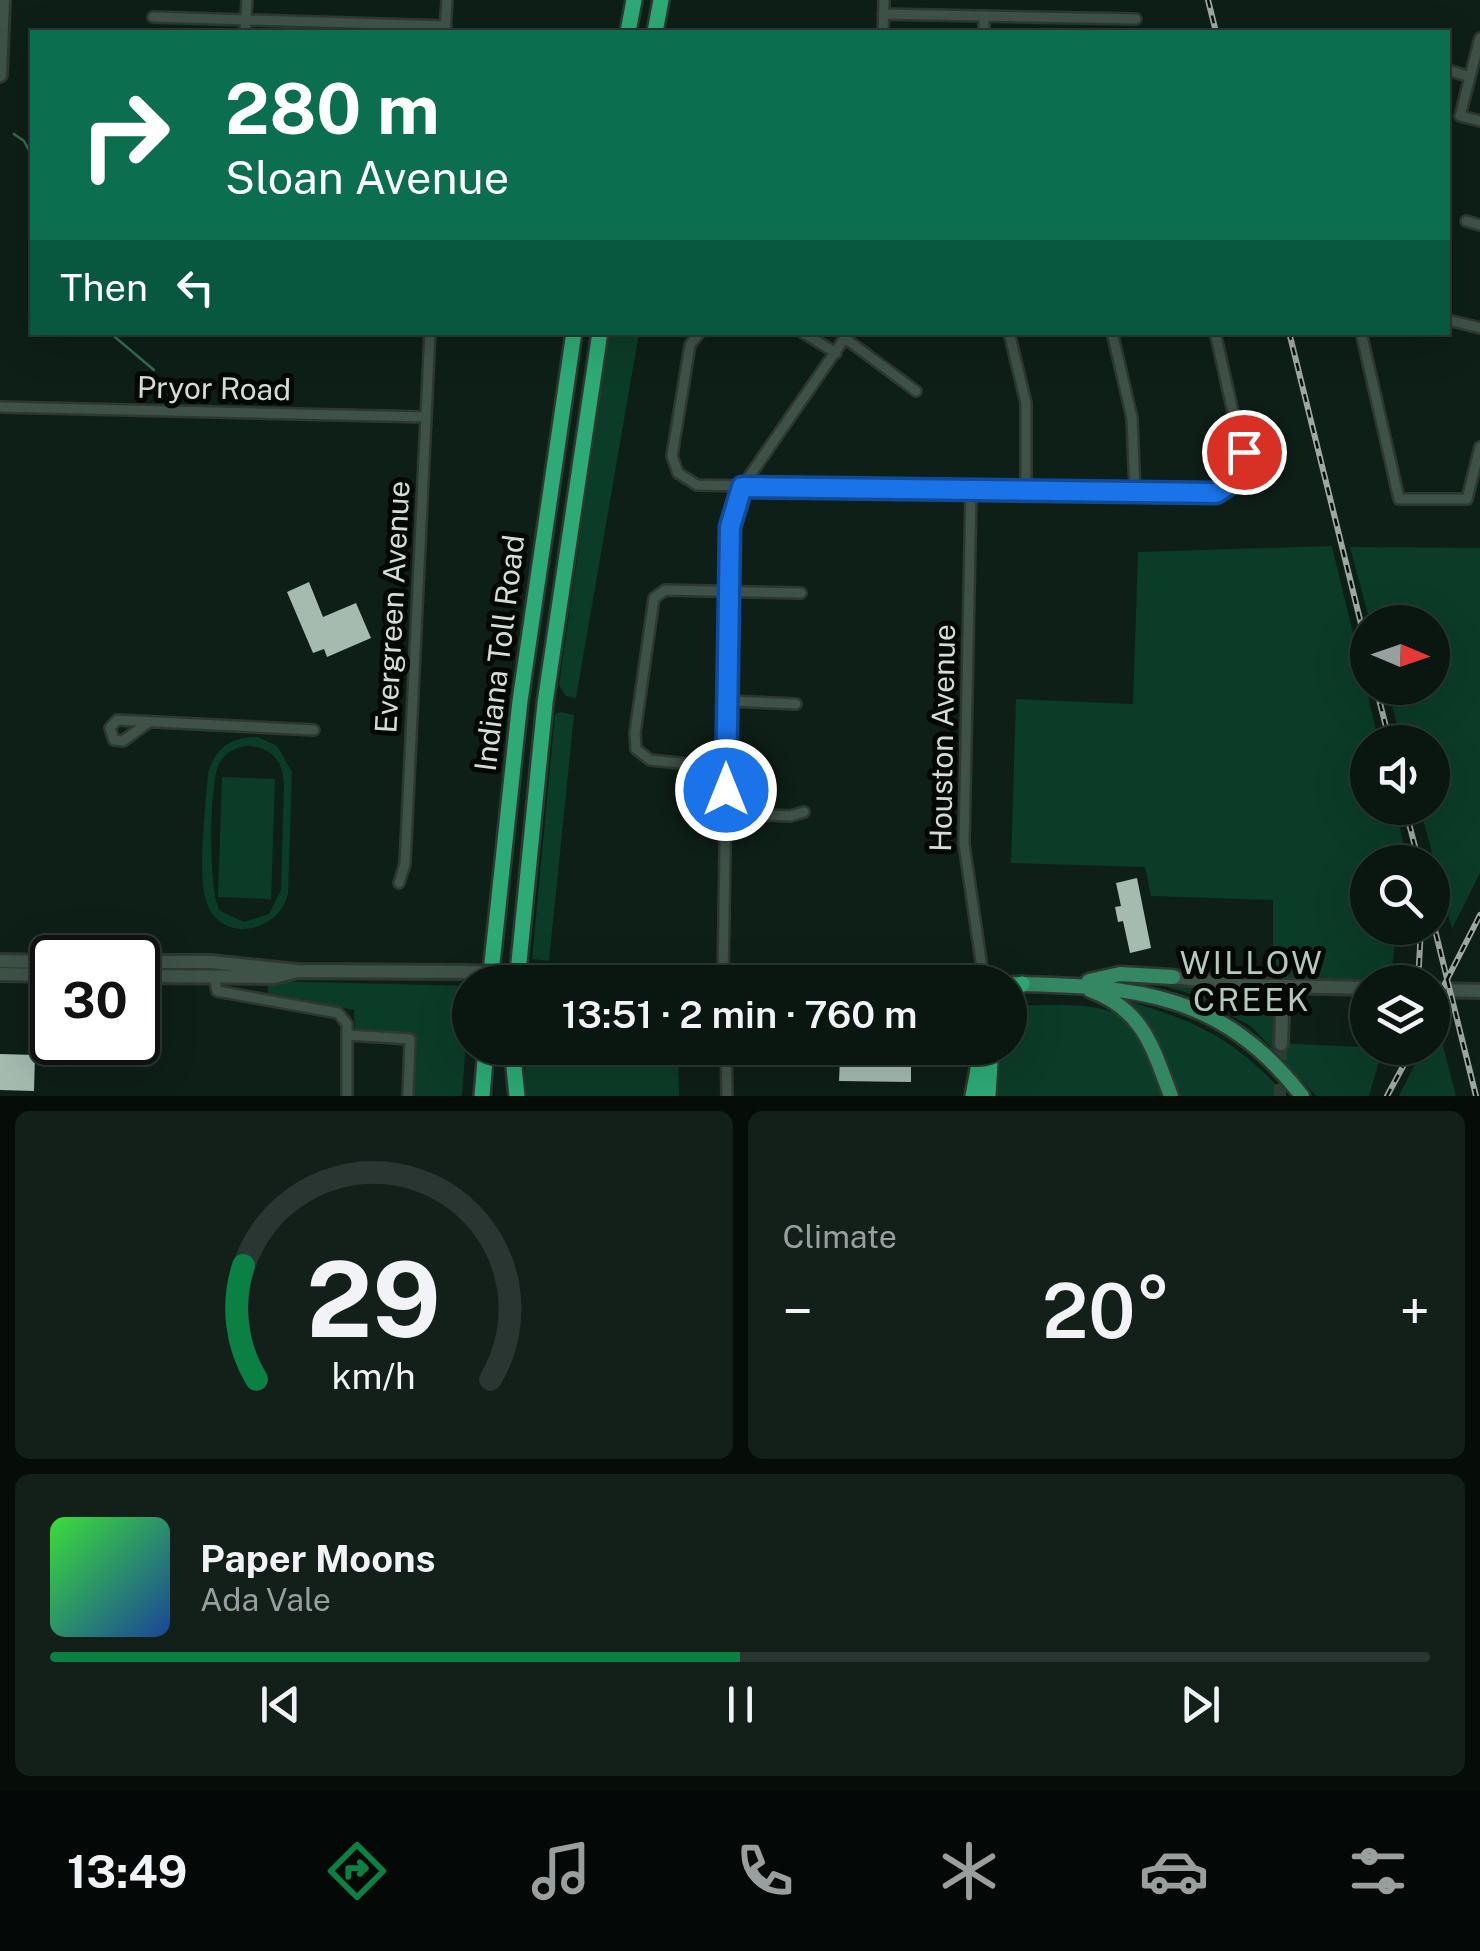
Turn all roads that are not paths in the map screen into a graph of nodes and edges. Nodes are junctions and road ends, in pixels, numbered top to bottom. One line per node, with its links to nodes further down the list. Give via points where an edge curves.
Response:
1 (3, 0): 21 (main road)
2 (247, 0): 12 (street)
3 (447, 0): 13 (street)
4 (634, 0): 14 (highway)
5 (661, 0): 15 (highway)
6 (884, 0): 7 (street)
7 (883, 14): 8 (street); 16 (street)
8 (984, 16): 10 (street); 17 (street)
9 (153, 17): 12 (street)
10 (1085, 18): 11 (street); 18 (street)
11 (1136, 19)
12 (246, 28): 13 (street)
13 (446, 29)
14 (628, 30)
15 (655, 30)
16 (883, 30)
17 (984, 30)
18 (1085, 30)
19 (1480, 38): 22 (street)
20 (1450, 71): 22 (street)
21 (0, 74)
22 (1470, 76): 23 (street, via 1460,116)
23 (1480, 122)
24 (1466, 221): 25 (street)
25 (1480, 225)
26 (1450, 320): 27 (street)
27 (1480, 328)
28 (430, 335): 41 (street, Evergreen Avenue)
29 (574, 335): 60 (highway, Indiana Toll Road, via 520,700)
30 (600, 335): 61 (highway, Indiana Toll Road, via 545,704)
31 (698, 335): 43 (street, via 686,364 672,462 696,484)
32 (807, 335): 38 (street)
33 (1010, 335): 45 (street, via 1026,403)
34 (1113, 335): 46 (street, via 1132,418)
35 (1216, 335): 46 (street, via 1244,452 1242,471 1216,493)
36 (1362, 335): 42 (street, via 1398,498 1467,499)
37 (848, 336): 38 (street); 39 (street)
38 (836, 352): 43 (street)
39 (916, 391)
40 (0, 407): 41 (street, Pryor Road)
41 (426, 417): 56 (street, Evergreen Avenue)
42 (1480, 447)
43 (742, 487): 44 (street); 47 (street, via 730,527)
44 (971, 492): 45 (street); 63 (street, Houston Avenue, via 964,844)
45 (1026, 492): 46 (street)
46 (1135, 493)
47 (728, 591): 48 (street); 49 (street); 53 (street, via 666,590 654,598 634,742 650,760)
48 (801, 593)
49 (727, 700): 50 (street); 53 (street)
50 (796, 704)
51 (149, 722): 52 (street)
52 (314, 730)
53 (727, 768): 55 (street)
54 (804, 812): 55 (street)
55 (726, 813): 62 (street)
56 (400, 883)
57 (0, 960): 58 (main road)
58 (30, 961)
59 (160, 962): 64 (main road)
60 (492, 965)
61 (519, 965)
62 (723, 965)
63 (982, 965)
64 (297, 972): 65 (main road, bridge); 69 (main road)
65 (452, 972)
66 (0, 974): 67 (main road)
67 (30, 975)
68 (160, 976): 69 (main road)
69 (214, 976): 77 (street, via 218,990 338,1013)
70 (1172, 977): 71 (main road, via 1120,974); 73 (main road)
71 (1075, 985): 72 (main road); 93 (main road, via 1139,1022); 94 (main road, via 1130,989 1190,1006 1245,1037)
72 (1027, 987)
73 (1282, 987): 74 (main road); 78 (main road)
74 (1350, 988)
75 (1450, 990): 76 (main road)
76 (1480, 991)
77 (348, 1035): 86 (street); 87 (street, via 410,1039)
78 (1281, 1044)
79 (484, 1065): 85 (highway)
80 (511, 1065): 88 (highway)
81 (513, 1065): 89 (highway)
82 (726, 1065): 90 (street)
83 (979, 1065): 91 (highway)
84 (990, 1065): 92 (highway)
85 (482, 1093)
86 (347, 1096)
87 (408, 1096)
88 (509, 1096)
89 (516, 1096)
90 (727, 1096)
91 (973, 1096)
92 (988, 1096)
93 (1171, 1096)
94 (1302, 1096)

